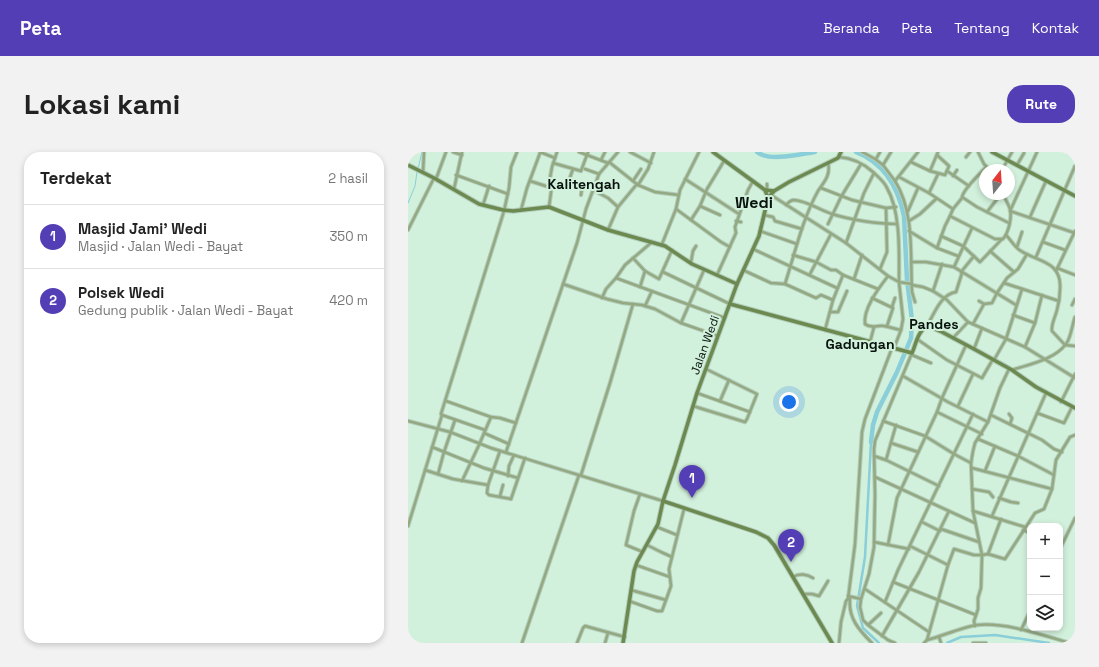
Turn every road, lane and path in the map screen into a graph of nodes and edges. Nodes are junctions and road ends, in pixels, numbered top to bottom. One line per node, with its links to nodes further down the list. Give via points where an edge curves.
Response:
1 (424, 152): 53 (street)
2 (445, 152): 63 (street)
3 (453, 152): 24 (street)
4 (517, 152): 86 (street, via 511,167)
5 (540, 152): 31 (street); 65 (street)
6 (557, 152): 31 (street)
7 (579, 152): 27 (street)
8 (605, 152): 33 (street)
9 (618, 152): 36 (street)
10 (630, 152): 39 (street)
11 (654, 152): 39 (street)
12 (699, 152): 64 (street)
13 (713, 152): 34 (main road)
14 (862, 152): 32 (street)
15 (880, 152): 32 (street)
16 (891, 152): 45 (street)
17 (918, 152): 37 (street)
18 (970, 152): 30 (street)
19 (978, 152): 42 (street)
20 (992, 152): 35 (main road)
21 (1012, 152): 35 (street)
22 (1037, 152): 55 (street)
23 (1068, 152): 29 (street)
24 (462, 153): 59 (street)
25 (937, 153): 52 (street); 54 (street, via 948,164)
26 (1024, 153): 46 (street)
27 (588, 154): 33 (street); 48 (street, via 581,171)
28 (840, 155): 40 (main road); 41 (street)
29 (1075, 156)
30 (966, 157)
31 (555, 158): 38 (street)
32 (876, 159): 45 (street)
33 (601, 161): 36 (street)
34 (724, 161): 67 (main road); 84 (street)
35 (1008, 161): 43 (street); 46 (main road)
36 (609, 162): 57 (street); 66 (street)
37 (911, 162): 52 (street); 62 (street)
38 (553, 163): 48 (street); 69 (street)
39 (651, 163): 71 (street)
40 (828, 163): 77 (street, via 829,173); 83 (main road)
41 (861, 164): 56 (street); 91 (street)
42 (984, 164)
43 (1006, 164)
44 (408, 165): 53 (main road)
45 (883, 165): 70 (street)
46 (1017, 165): 55 (main road)
47 (1075, 166): 82 (street)
48 (573, 169): 74 (street)
49 (585, 169): 57 (street)
50 (641, 169): 66 (street)
51 (957, 170): 61 (street)
52 (930, 171): 58 (street)
53 (422, 172): 63 (main road)
54 (947, 172): 58 (street, via 944,176); 61 (street)
55 (1027, 172): 68 (main road); 110 (street)
56 (874, 173): 96 (street); 103 (street, via 882,180)
57 (599, 174): 80 (street)
58 (938, 174): 85 (street)
59 (456, 175): 73 (street); 79 (street)
60 (979, 175): 75 (street)
61 (953, 176): 75 (street)
62 (899, 177): 70 (street); 78 (street)
63 (435, 179): 79 (main road); 132 (street)
64 (685, 179): 84 (street); 88 (street)
65 (530, 181): 76 (street); 108 (street)
66 (633, 181): 71 (street)
67 (753, 181): 81 (main road); 112 (street)
68 (1046, 181): 82 (main road); 117 (street)
69 (551, 182): 74 (street); 76 (street)
70 (895, 182): 109 (street, via 902,193)
71 (638, 184): 88 (street, via 655,192); 102 (street)
72 (767, 184): 81 (street)
73 (489, 186): 86 (street); 97 (street)
74 (567, 186): 87 (street, via 582,189)
75 (969, 186): 93 (street, via 962,194)
76 (552, 188): 101 (street)
77 (821, 188): 91 (street); 100 (street)
78 (918, 188): 85 (street); 109 (street)
79 (454, 189): 97 (main road)
80 (593, 190): 102 (street); 121 (street)
81 (766, 190): 83 (main road); 90 (main road)
82 (1064, 190): 89 (main road); 129 (street)
83 (774, 191): 90 (main road)
84 (706, 192): 99 (street); 112 (street)
85 (929, 193): 92 (street)
86 (508, 194): 107 (street)
87 (581, 195)
88 (679, 196): 105 (street)
89 (1075, 196)
90 (770, 197): 98 (street); 115 (main road, Jalan Wedi)
91 (841, 197): 96 (street); 113 (street)
92 (936, 198): 106 (street); 123 (street)
93 (962, 198): 106 (street); 111 (street)
94 (997, 200): 111 (street)
95 (1005, 200): 110 (street)
96 (860, 203): 104 (street); 119 (street)
97 (483, 205): 107 (main road)
98 (786, 205): 100 (street, via 792,200); 118 (street)
99 (700, 206): 114 (street); 120 (street)
100 (812, 206): 113 (street); 118 (street)
101 (549, 207): 108 (main road); 121 (main road)
102 (618, 207): 133 (street)
103 (896, 207): 104 (street); 128 (street)
104 (886, 208): 127 (street)
105 (676, 209): 120 (street); 145 (street)
106 (953, 209): 116 (street)
107 (504, 210): 108 (main road); 256 (street)
108 (521, 210)
109 (907, 211): 123 (street)
110 (1010, 211): 117 (street); 125 (street)
111 (987, 212): 125 (street)
112 (739, 214): 122 (street)
113 (833, 214): 119 (street); 126 (street)
114 (720, 215)
115 (764, 215): 131 (street); 134 (main road, Jalan Wedi)
116 (950, 216): 130 (street); 140 (street)
117 (1030, 217): 129 (street)
118 (806, 218): 131 (street); 138 (street)
119 (854, 219): 127 (street); 144 (street)
120 (691, 220): 149 (street)
121 (583, 221): 133 (main road); 186 (street)
122 (736, 221): 124 (street); 149 (street, via 736,233)
123 (909, 221): 135 (street)
124 (740, 222)
125 (1009, 223): 139 (street)
126 (828, 224)
127 (887, 224): 128 (street); 169 (street, via 886,252)
128 (897, 224): 184 (street)
129 (1050, 224): 137 (street); 143 (street)
130 (972, 228): 141 (street, via 995,239); 148 (street)
131 (802, 229): 146 (street)
132 (408, 230)
133 (608, 230): 142 (main road)
134 (760, 231): 146 (street); 152 (main road, Jalan Wedi)
135 (909, 231): 150 (street); 165 (street)
136 (1022, 232): 151 (street)
137 (1075, 232): 154 (street)
138 (831, 234): 144 (street); 164 (street)
139 (1006, 235): 141 (street); 151 (street)
140 (941, 236): 148 (street); 150 (street)
141 (1003, 239): 155 (street)
142 (652, 242): 145 (main road); 162 (street)
143 (1043, 242): 154 (street); 161 (street)
144 (846, 243): 158 (street)
145 (662, 244): 153 (main road)
146 (797, 244): 157 (street)
147 (696, 246): 163 (street)
148 (963, 246): 159 (street); 160 (street)
149 (730, 247): 178 (street)
150 (937, 248): 159 (street)
151 (1017, 248): 156 (street)
152 (752, 249): 167 (street); 172 (main road, Jalan Wedi)
153 (673, 250): 163 (main road); 174 (street)
154 (1066, 250): 170 (street)
155 (990, 251): 160 (street, via 980,262); 176 (street)
156 (1027, 254): 161 (street); 176 (street)
157 (793, 255): 164 (street); 167 (street)
158 (862, 255): 169 (street); 183 (street)
159 (958, 256): 168 (street)
160 (974, 256): 175 (street)
161 (1036, 257): 170 (street)
162 (633, 258): 173 (street); 182 (street)
163 (690, 262): 171 (main road)
164 (816, 262): 177 (street); 179 (street)
165 (911, 262): 166 (street); 189 (street)
166 (942, 264): 168 (street); 197 (street)
167 (789, 266): 177 (street); 188 (street)
168 (954, 267): 175 (street)
169 (880, 269): 181 (street)
170 (1056, 269): 180 (street); 207 (street, via 1060,284)
171 (704, 270): 178 (main road); 191 (street)
172 (743, 270): 187 (main road, Jalan Wedi); 188 (street, via 771,283)
173 (645, 272): 174 (street, via 658,279); 190 (street)
174 (663, 272): 191 (street)
175 (961, 272): 198 (street); 203 (street, via 956,292 950,292)
176 (1014, 272): 185 (street)
177 (810, 274): 192 (street)
178 (717, 275): 187 (main road)
179 (843, 275): 183 (street); 192 (street)
180 (1075, 275)
181 (888, 276): 184 (street); 193 (street)
182 (616, 278): 190 (street); 200 (street)
183 (854, 279): 193 (street)
184 (901, 282): 189 (street); 230 (street)
185 (1004, 283): 194 (street); 198 (street)
186 (563, 284): 200 (street); 274 (street)
187 (737, 284): 210 (main road, Jalan Wedi)
188 (785, 284): 204 (street, via 816,298 821,295)
189 (911, 284): 197 (street); 208 (street)
190 (640, 286): 195 (street)
191 (697, 288): 210 (street); 212 (street)
192 (837, 288): 204 (street)
193 (878, 289): 201 (street)
194 (1022, 289): 199 (street); 213 (street)
195 (652, 291): 212 (street); 215 (street)
196 (847, 291): 217 (street, via 838,312)
197 (933, 291): 203 (street)
198 (997, 293): 211 (street, via 992,303); 213 (street)
199 (1042, 295): 207 (street); 223 (street)
200 (602, 298): 209 (street)
201 (872, 298): 216 (street); 227 (street, via 865,321 866,325)
202 (895, 298): 216 (street)
203 (944, 298): 221 (street); 226 (street)
204 (833, 300): 217 (street)
205 (1075, 300): 214 (street)
206 (979, 301): 211 (street)
207 (1059, 301): 237 (street, via 1052,329)
208 (915, 302)
209 (633, 304): 215 (street); 310 (street)
210 (730, 304): 220 (main road, Jalan Wedi); 229 (main road)
211 (984, 304): 224 (street)
212 (689, 305): 220 (street); 222 (street)
213 (1016, 305): 218 (street)
214 (1072, 305)
215 (645, 306): 222 (street)
216 (892, 308): 225 (street)
217 (830, 312): 229 (street)
218 (1013, 315): 223 (street); 234 (street)
219 (1075, 317): 237 (street)
220 (725, 318): 231 (main road, Jalan Wedi)
221 (968, 322): 224 (street); 232 (street)
222 (680, 323): 231 (street)
223 (1035, 323): 239 (street)
224 (973, 324): 228 (street)
225 (887, 326): 227 (street); 230 (street)
226 (927, 326): 232 (main road); 233 (main road)
227 (874, 327): 235 (street)
228 (982, 328): 234 (street); 241 (street)
229 (826, 330): 235 (main road)
230 (901, 330): 240 (street)
231 (718, 336): 247 (main road, Jalan Wedi)
232 (953, 338): 236 (main road)
233 (917, 339): 242 (main road); 246 (street)
234 (1006, 339): 239 (street); 244 (street)
235 (870, 342): 240 (main road)
236 (966, 345): 241 (main road); 246 (street)
237 (1064, 345): 238 (street); 243 (street)
238 (1075, 346)
239 (1025, 347): 243 (street)
240 (893, 348): 242 (main road); 366 (street, via 862,432)
241 (974, 349): 244 (main road)
242 (912, 354): 245 (street); 250 (street)
243 (1044, 359): 248 (street); 251 (street)
244 (993, 360): 248 (main road); 249 (street, via 983,378)
245 (931, 363)
246 (956, 366): 249 (street); 255 (street)
247 (706, 369): 252 (street); 253 (main road, Jalan Wedi)
248 (1010, 370): 254 (main road); 268 (street, via 1000,388)
249 (973, 374): 260 (street)
250 (903, 376): 255 (street); 272 (street)
251 (1074, 376): 258 (street)
252 (729, 380): 257 (street); 262 (street, via 757,393)
253 (698, 393): 257 (street); 259 (main road, Jalan Wedi)
254 (1046, 393): 258 (main road); 264 (street)
255 (942, 398): 260 (street); 263 (street)
256 (446, 401): 267 (street); 269 (street)
257 (720, 401): 262 (street)
258 (1061, 402): 261 (main road)
259 (693, 406): 262 (street, via 744,422 747,421); 327 (main road, Jalan Wedi, via 676,465)
260 (958, 406): 265 (street)
261 (1074, 408): 264 (street, via 1064,423)
262 (750, 412)
263 (937, 412): 277 (street); 284 (street)
264 (1036, 413): 281 (street)
265 (973, 414): 273 (street); 277 (street)
266 (1009, 414): 275 (street, via 1012,418)
267 (442, 415): 270 (street); 278 (street)
268 (991, 415): 273 (street); 275 (street)
269 (491, 417): 274 (street); 280 (street)
270 (455, 420): 279 (street); 280 (street)
271 (408, 421): 278 (street)
272 (883, 421): 276 (street); 298 (street, via 875,441)
273 (988, 422): 282 (street)
274 (516, 423): 288 (street)
275 (1010, 424): 281 (street)
276 (896, 425): 284 (street); 287 (street)
277 (967, 427): 282 (street); 296 (street)
278 (437, 429): 279 (street); 290 (street)
279 (450, 432): 286 (street); 292 (street)
280 (484, 432): 286 (street); 288 (street)
281 (1028, 433): 295 (street); 299 (street)
282 (982, 434): 285 (street)
283 (1075, 435): 295 (street, via 1070,438)
284 (925, 436): 294 (street); 296 (street)
285 (978, 439): 289 (street); 303 (street, via 973,448)
286 (480, 443): 291 (street); 302 (street)
287 (891, 443): 294 (street); 301 (street)
288 (509, 444): 293 (street)
289 (995, 446): 299 (street); 308 (street)
290 (432, 447): 292 (street); 305 (street)
291 (500, 451): 293 (street); 306 (street)
292 (444, 452): 302 (street); 309 (street)
293 (506, 452): 297 (street)
294 (918, 452): 307 (street)
295 (1062, 452): 311 (street, via 1056,460)
296 (954, 454): 303 (street); 319 (street)
297 (514, 455): 300 (street); 312 (street)
298 (874, 456): 301 (street); 313 (street)
299 (1018, 456): 311 (street); 315 (street)
300 (525, 458): 310 (street); 314 (street)
301 (886, 460): 307 (street)
302 (470, 461): 306 (street); 316 (street)
303 (971, 463): 304 (street)
304 (972, 468): 308 (street); 321 (street)
305 (425, 470): 309 (street); 338 (street)
306 (493, 471): 312 (street); 317 (street)
307 (908, 471): 319 (street); 320 (street)
308 (985, 471): 315 (street)
309 (438, 474): 316 (street)
310 (580, 475): 323 (street); 385 (street)
311 (1054, 475): 322 (street)
312 (508, 476): 314 (street)
313 (875, 477): 320 (street); 345 (street)
314 (518, 478): 324 (street, via 511,499)
315 (1008, 478): 322 (street); 326 (street)
316 (462, 481): 317 (street)
317 (488, 485): 324 (street, via 487,494)
318 (503, 485): 324 (street)
319 (939, 486): 328 (street)
320 (901, 488): 328 (street); 348 (street)
321 (972, 489): 325 (street, via 989,492); 332 (street)
322 (1052, 489): 340 (street, via 1045,508 1036,512)
323 (640, 494): 327 (street); 350 (street, via 626,545)
324 (500, 496)
325 (993, 497)
326 (999, 498): 329 (street); 333 (street)
327 (662, 501): 330 (main road); 339 (main road, Jalan Wedi)
328 (931, 503): 331 (street); 336 (street)
329 (1018, 503)
330 (684, 508): 343 (street); 357 (main road, via 768,538)
331 (949, 511): 337 (street); 341 (street)
332 (974, 511): 333 (street); 337 (street)
333 (992, 516): 335 (street)
334 (1075, 518): 344 (street)
335 (1001, 519): 340 (street); 351 (street)
336 (922, 522): 341 (street); 349 (street)
337 (975, 522): 346 (street)
338 (408, 526)
339 (657, 527): 343 (street); 347 (main road, Jalan Wedi)
340 (1024, 529): 342 (street); 351 (street, via 1005,559)
341 (940, 530): 346 (street); 353 (street)
342 (1027, 531)
343 (677, 535): 354 (street)
344 (1063, 541)
345 (874, 542): 348 (street); 362 (street)
346 (979, 542): 352 (street)
347 (647, 545): 350 (main road, Jalan Wedi); 354 (street)
348 (888, 545): 349 (street)
349 (910, 548): 353 (street); 361 (street)
350 (643, 552): 355 (main road, Jalan Wedi)
351 (988, 554): 352 (street)
352 (982, 555): 356 (street, via 954,549); 374 (street, via 982,588)
353 (928, 556): 356 (street); 363 (street)
354 (672, 557): 358 (street)
355 (636, 565): 358 (street); 364 (main road, Jalan Wedi)
356 (948, 565): 369 (street)
357 (793, 577): 359 (street, via 803,574); 365 (main road)
358 (670, 578): 368 (street, via 671,586)
359 (813, 578)
360 (828, 581): 365 (street, via 819,596)
361 (893, 582): 363 (street); 371 (street)
362 (864, 589): 367 (street); 371 (street)
363 (909, 589): 369 (street); 372 (street)
364 (631, 590): 368 (street); 370 (main road, Jalan Wedi)
365 (803, 594): 389 (main road)
366 (849, 597): 367 (street); 390 (street, via 841,622); 391 (street, via 850,613)
367 (861, 599): 376 (street, via 861,614)
368 (666, 600): 370 (street, via 660,612)
369 (939, 600): 374 (street); 379 (street)
370 (629, 601): 382 (main road, Jalan Wedi)
371 (885, 602): 372 (street)
372 (897, 611): 379 (street); 381 (street)
373 (881, 614): 376 (street)
374 (976, 615): 377 (street)
375 (1027, 617): 378 (street)
376 (868, 625): 381 (street)
377 (975, 626): 378 (street); 383 (street)
378 (1021, 630): 397 (street)
379 (929, 632): 384 (street)
380 (608, 633): 382 (street); 386 (street, via 584,626); 387 (street)
381 (882, 636): 392 (street)
382 (625, 637): 388 (main road, Jalan Wedi)
383 (939, 637): 384 (street); 394 (street)
384 (927, 640): 393 (street)
385 (522, 643)
386 (577, 643)
387 (605, 643)
388 (624, 643)
389 (832, 643)
390 (840, 643)
391 (872, 643)
392 (895, 643)
393 (924, 643)
394 (941, 643)
395 (973, 643): 396 (street)
396 (986, 643)
397 (1070, 643)

